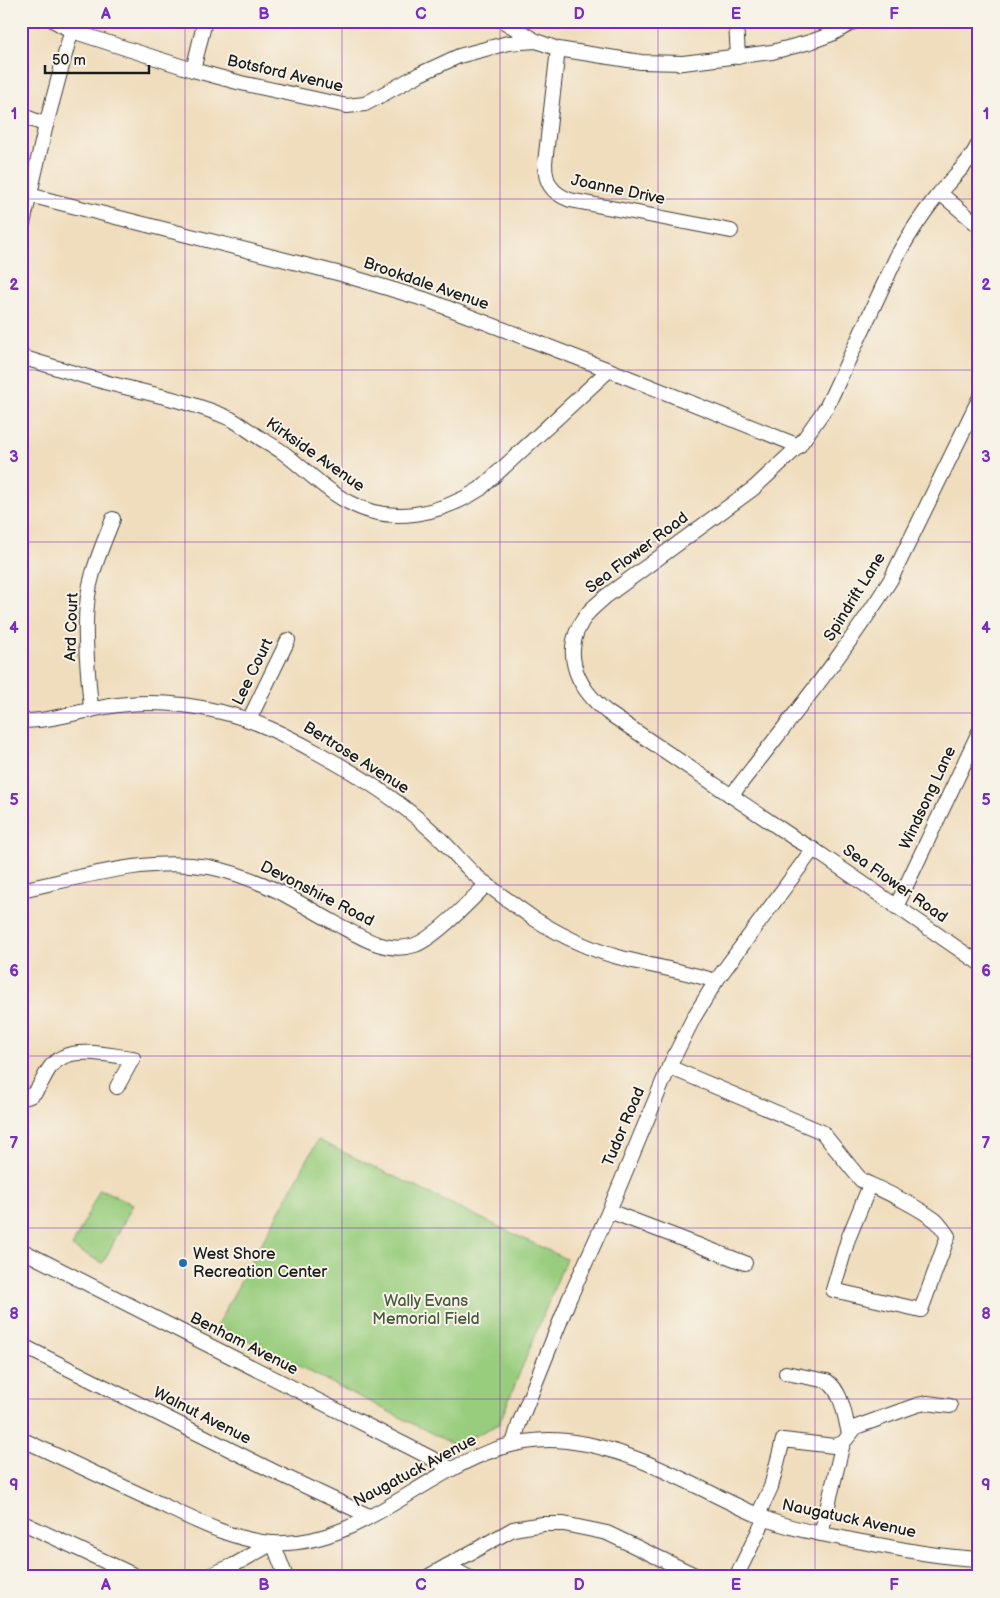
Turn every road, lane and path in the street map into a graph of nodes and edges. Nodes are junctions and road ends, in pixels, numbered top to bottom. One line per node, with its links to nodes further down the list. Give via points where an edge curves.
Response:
1 (54, 21): 6 (street, Botsford Avenue)
2 (205, 21): 10 (street)
3 (503, 21): 7 (street)
4 (736, 21): 9 (street)
5 (855, 21): 9 (street, Botsford Avenue, via 810,42)
6 (73, 26): 10 (street, Botsford Avenue); 12 (street)
7 (536, 41): 8 (street, Botsford Avenue); 10 (street, Botsford Avenue, via 508,43 459,56 365,104 355,106 339,106)
8 (558, 49): 9 (street, Botsford Avenue, via 641,62 683,63); 17 (street, Joanne Drive, via 545,163 546,180 553,190 570,200)
9 (738, 57)
10 (192, 70)
11 (21, 115): 12 (street)
12 (46, 125): 15 (street)
13 (979, 143): 14 (street, Sea Flower Road, via 967,164)
14 (940, 193): 16 (street); 22 (street, Sea Flower Road, via 897,256 827,406)
15 (26, 194): 18 (street); 20 (street, Brookdale Avenue, via 340,274 426,300)
16 (979, 226)
17 (732, 231)
18 (21, 232)
19 (21, 357): 20 (street, Kirkside Avenue, via 178,400 232,420 284,453 348,502 384,515 403,516 444,507 480,489)
20 (609, 370): 22 (street, Brookdale Avenue)
21 (979, 399): 29 (street, Spindrift Lane, via 899,563 856,634)
22 (799, 446): 29 (street, Sea Flower Road, via 754,488 605,597 585,618 574,644 573,658 578,678 595,702)
23 (113, 519): 25 (street, Ard Court, via 92,574 87,607)
24 (288, 640): 26 (street, Lee Court)
25 (91, 710): 26 (street, Bertrose Avenue, via 152,703 221,712); 27 (street, Bertrose Avenue)
26 (249, 720): 31 (street, Bertrose Avenue, via 292,739 388,795 434,832)
27 (21, 722)
28 (979, 732): 33 (street, Windsong Lane)
29 (731, 796): 30 (street, Sea Flower Road)
30 (814, 849): 33 (street, Sea Flower Road); 35 (street, Tudor Road)
31 (487, 884): 32 (street, Devonshire Road, via 423,941 398,948 367,941 258,882 209,867 137,866); 35 (street, Bertrose Avenue, via 535,919 592,949)
32 (21, 890)
33 (896, 908): 34 (street, Sea Flower Road)
34 (979, 963)
35 (716, 981): 36 (street, Tudor Road)
36 (669, 1067): 39 (street, via 822,1132 861,1180); 40 (street, Tudor Road)
37 (117, 1087): 38 (street, via 132,1058 72,1054 54,1062 35,1094)
38 (21, 1098)
39 (870, 1185): 39 (street, via 936,1221 948,1236 921,1310 833,1290 848,1239)
40 (609, 1211): 42 (street); 48 (street, Tudor Road, via 566,1306)
41 (21, 1250): 49 (street, Benham Avenue)
42 (745, 1263)
43 (21, 1345): 50 (street, Walnut Avenue)
44 (786, 1373): 46 (street, via 832,1384 837,1392)
45 (950, 1406): 46 (street, via 917,1405 856,1427)
46 (846, 1438): 51 (street, via 834,1446 783,1440); 53 (street)
47 (21, 1439): 54 (street, Naugatuck Avenue, via 180,1513 229,1533)
48 (513, 1444): 49 (street, Naugatuck Avenue); 51 (street, Naugatuck Avenue, via 554,1440 614,1450)
49 (451, 1469): 50 (street, Naugatuck Avenue)
50 (369, 1516): 54 (street, Naugatuck Avenue, via 333,1534)
51 (762, 1517): 53 (street, Naugatuck Avenue); 63 (street)
52 (21, 1522): 57 (street)
53 (821, 1534): 55 (street, Naugatuck Avenue, via 934,1555)
54 (273, 1543): 58 (street); 59 (street)
55 (979, 1559)
56 (448, 1566): 60 (street); 61 (street); 62 (street, via 513,1529 564,1524 607,1533)
57 (138, 1577)
58 (206, 1577)
59 (286, 1577)
60 (427, 1577)
61 (468, 1577)
62 (698, 1577)
63 (736, 1577)

